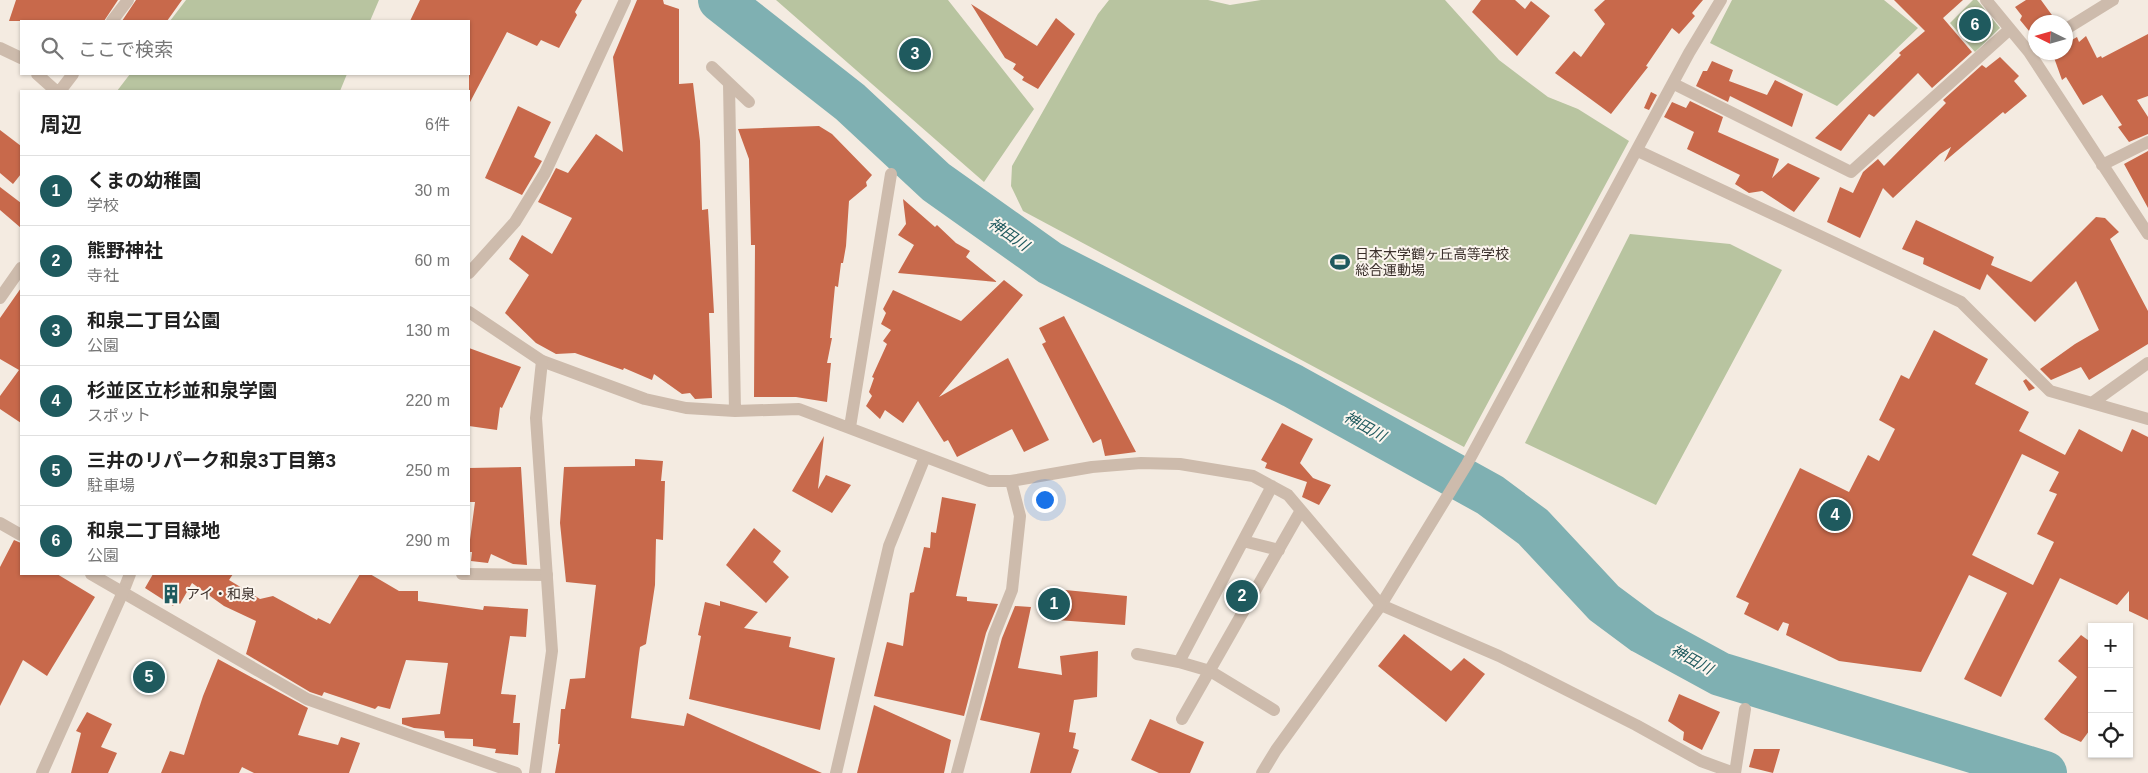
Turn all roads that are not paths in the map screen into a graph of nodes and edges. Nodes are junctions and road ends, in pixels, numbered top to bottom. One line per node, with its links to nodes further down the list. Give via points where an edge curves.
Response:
1 (128, 0): 6 (street)
2 (625, 0): 27 (street, via 545,173 515,222)
3 (1721, 0): 17 (street)
4 (1986, 0): 8 (street)
5 (2113, 0): 7 (street)
6 (113, 20)
7 (2073, 25)
8 (2010, 29): 9 (street); 17 (street, via 1851,172)
9 (2028, 46)
10 (0, 48): 11 (street)
11 (20, 58)
12 (2038, 60): 23 (street)
13 (712, 67): 16 (street)
14 (38, 75): 18 (street)
15 (72, 75): 19 (street)
16 (729, 84): 20 (street); 33 (street)
17 (1674, 84): 22 (street)
18 (55, 90)
19 (61, 90)
20 (749, 102)
21 (2148, 142): 23 (street)
22 (1638, 152): 32 (street, via 1961,302 2050,391); 49 (street, via 1468,464)
23 (2102, 165): 25 (street)
24 (891, 174): 35 (street)
25 (2148, 234)
26 (20, 269): 28 (street)
27 (470, 272)
28 (0, 298)
29 (470, 313): 30 (street)
30 (542, 361): 33 (street, via 645,399 686,408); 47 (street, via 536,418)
31 (2148, 363): 32 (street)
32 (2092, 403): 34 (street)
33 (735, 411): 35 (street, via 799,409)
34 (2148, 419)
35 (850, 427): 36 (street)
36 (925, 457): 37 (street, via 973,477); 60 (street, via 889,546)
37 (1011, 481): 38 (street, via 1092,467 1141,463 1180,464 1252,476); 61 (street, via 1020,516 1012,590 994,635)
38 (1272, 486): 39 (street, via 1288,495); 42 (street)
39 (1300, 512): 43 (street); 49 (street)
40 (0, 522): 41 (street)
41 (20, 534)
42 (1243, 541): 43 (street); 51 (street)
43 (1279, 550): 52 (street)
44 (470, 574): 47 (street)
45 (92, 575): 48 (street)
46 (130, 575): 48 (street)
47 (547, 575): 59 (street, via 552,651)
48 (123, 592): 57 (street); 58 (street, via 307,699)
49 (1381, 605): 56 (street, via 1499,656); 62 (street)
50 (1137, 654): 51 (street)
51 (1179, 662): 52 (street)
52 (1210, 671): 54 (street); 55 (street)
53 (1745, 709): 63 (street)
54 (1274, 710)
55 (1182, 719)
56 (1718, 770): 63 (street)
57 (42, 773)
58 (516, 773)
59 (535, 773)
60 (836, 773)
61 (957, 773)
62 (1262, 773)
63 (1735, 773)

